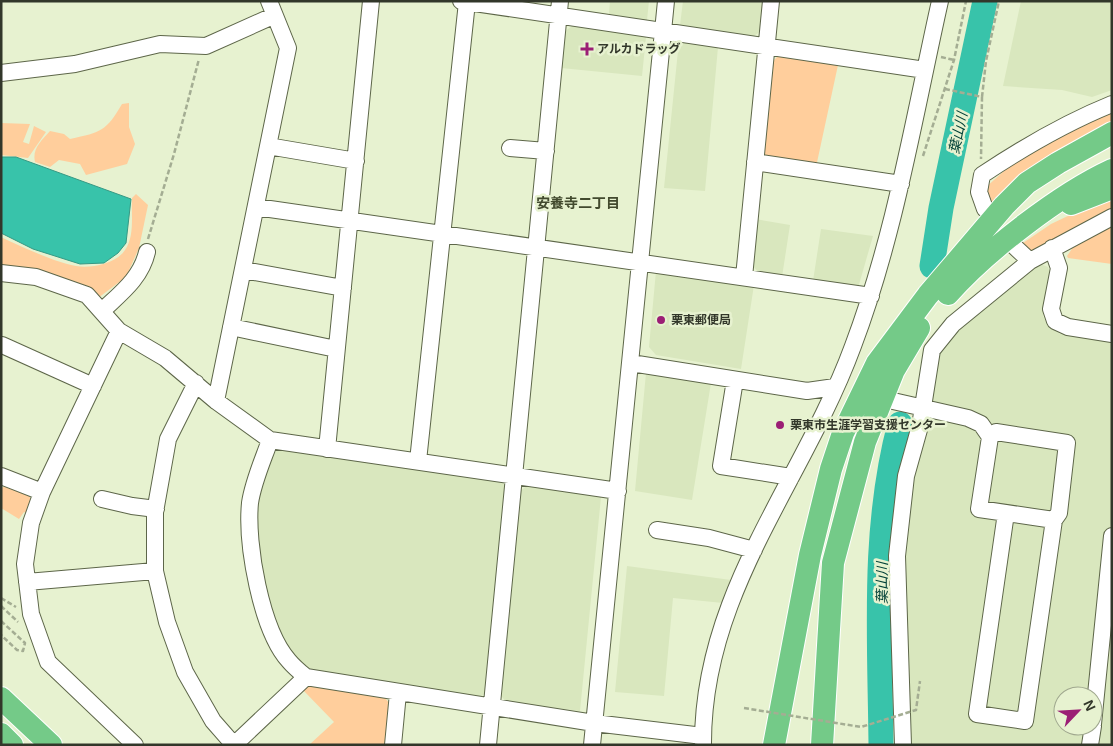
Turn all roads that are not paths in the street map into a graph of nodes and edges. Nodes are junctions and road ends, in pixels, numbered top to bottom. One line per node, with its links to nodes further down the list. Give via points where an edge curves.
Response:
1 (371, 1): 18 (street)
2 (666, 1): 8 (street)
3 (771, 1): 9 (street)
4 (940, 1): 10 (street)
5 (464, 2): 6 (street); 28 (street)
6 (560, 8): 8 (street); 16 (street)
7 (271, 9): 11 (street, via 202,46 160,44 75,64); 14 (street, via 288,48)
8 (663, 31): 9 (street); 35 (street)
9 (767, 46): 10 (street); 19 (street)
10 (925, 70): 21 (street)
11 (1, 73)
12 (1112, 104): 24 (street, via 1035,140 982,175 979,192)
13 (1112, 133): 33 (highway, via 1028,183 986,225)
14 (268, 146): 18 (street); 23 (street)
15 (510, 148): 16 (street)
16 (546, 151): 30 (street)
17 (1112, 158): 33 (highway, via 1035,201)
18 (356, 161): 27 (street)
19 (755, 162): 21 (street); 38 (street)
20 (1112, 170): 26 (highway, via 1092,179)
21 (901, 184): 40 (street)
22 (1112, 188): 26 (highway)
23 (256, 207): 27 (street); 36 (street)
24 (985, 209)
25 (1112, 217): 31 (street)
26 (1035, 218): 52 (highway, via 960,281 920,327 894,370)
27 (350, 219): 28 (street); 39 (street)
28 (443, 234): 30 (street); 58 (street)
29 (1014, 246): 34 (street)
30 (537, 248): 35 (street); 60 (street)
31 (1052, 248): 34 (street); 44 (street, via 1059,268 1051,308 1056,322 1068,328)
32 (147, 252): 41 (street, via 144,264 133,281)
33 (964, 255): 52 (highway, via 928,295 877,363)
34 (1030, 261): 54 (street, via 953,324 932,350)
35 (640, 262): 38 (street); 47 (street)
36 (243, 270): 39 (street); 42 (street)
37 (1, 273): 41 (street, via 36,277 88,294)
38 (744, 277): 40 (street)
39 (342, 288): 46 (street)
40 (871, 296): 51 (street)
41 (102, 310): 43 (street)
42 (231, 327): 46 (street); 53 (street)
43 (119, 331): 49 (street, via 165,358); 50 (street)
44 (1112, 334)
45 (2, 345): 50 (street)
46 (336, 349): 57 (street)
47 (631, 363): 48 (street); 62 (street)
48 (736, 380): 51 (street, via 807,392); 61 (street, via 721,466)
49 (196, 383): 53 (street); 65 (street, via 168,439)
50 (93, 386): 63 (street)
51 (836, 387): 61 (street)
52 (874, 393): 54 (street); 89 (highway, via 843,433 831,469 810,554); 90 (highway, via 865,442 833,563)
53 (216, 401): 56 (street)
54 (923, 408): 55 (street, via 968,418 981,424); 91 (street, via 906,476 897,556)
55 (990, 437): 66 (street, via 979,509); 67 (street, via 996,432 1067,443 1059,513)
56 (270, 440): 57 (street); 74 (street, via 250,502 250,547 261,600 276,642 288,660)
57 (327, 449): 58 (street)
58 (418, 461): 60 (street)
59 (1, 476): 63 (street)
60 (515, 477): 62 (street); 78 (street)
61 (791, 477): 70 (street)
62 (618, 491): 79 (street)
63 (42, 492): 73 (street, via 26,549)
64 (102, 499): 65 (street)
65 (156, 508): 72 (street)
66 (1006, 513): 67 (street); 67 (street, via 977,714 1025,721)
67 (1054, 520)
68 (657, 530): 70 (street, via 709,538)
69 (1112, 536): 71 (street)
70 (754, 550): 81 (street, via 733,592 711,661)
71 (1111, 564): 75 (street)
72 (155, 570): 73 (street); 85 (street, via 167,622 185,672 213,721)
73 (27, 582): 84 (street, via 31,614 48,662)
74 (306, 677): 76 (street); 85 (street)
75 (1097, 686)
76 (398, 693): 78 (street); 86 (street)
77 (1, 698): 83 (highway)
78 (492, 706): 79 (street); 87 (street)
79 (594, 723): 81 (street); 88 (street)
80 (1, 734): 82 (highway)
81 (703, 740)
82 (12, 745)
83 (51, 745)
84 (135, 745)
85 (234, 745)
86 (393, 745)
87 (488, 745)
88 (592, 745)
89 (774, 745)
90 (822, 745)
91 (903, 745)

